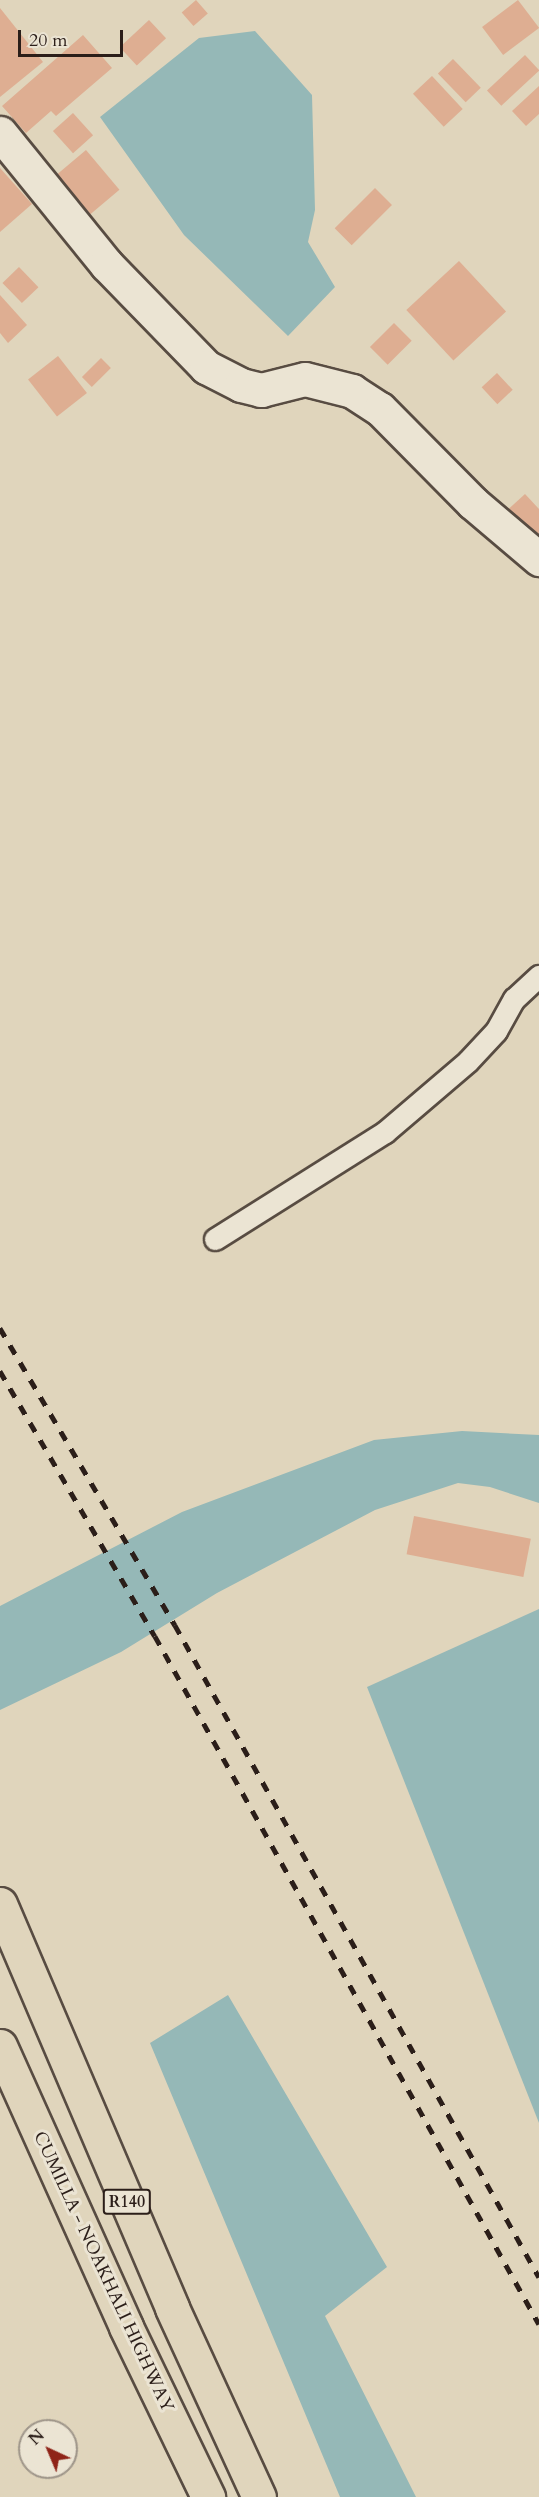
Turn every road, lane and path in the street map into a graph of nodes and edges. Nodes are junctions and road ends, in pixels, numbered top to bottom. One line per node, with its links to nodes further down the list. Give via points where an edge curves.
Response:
1 (0, 133): 2 (street, via 106,264 206,367 241,385 261,390 304,379 352,391 380,409 473,503)
2 (539, 559)
3 (539, 976): 4 (lane, via 514,999 496,1031 468,1061 385,1132)
4 (215, 1239)
5 (0, 1904): 8 (main road, R140, via 172,2308)
6 (0, 2046): 7 (main road, CUMILLA - NOAKHALI HIGHWAY / R140, via 126,2327)
7 (208, 2497)
8 (259, 2497)

